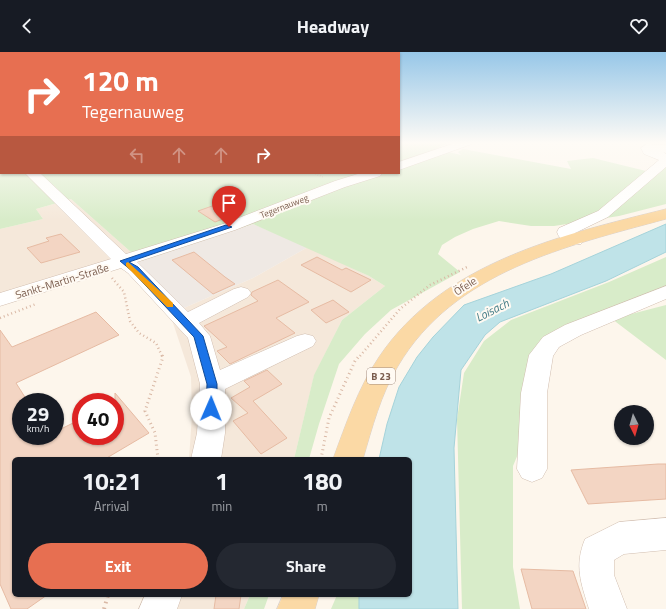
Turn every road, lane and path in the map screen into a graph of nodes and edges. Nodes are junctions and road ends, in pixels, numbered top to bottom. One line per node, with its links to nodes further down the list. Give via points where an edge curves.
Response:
1 (656, 168): 5 (street, via 603,214 565,232)
2 (33, 174): 6 (street)
3 (372, 174): 6 (street, Tegernauweg)
4 (666, 214): 5 (main road, Öfele / B 23)
5 (575, 240): 15 (main road, Öfele / B 23, via 529,254 491,270 462,286 436,306 388,361 362,414)
6 (129, 265): 9 (street, Sankt-Martin-Straße); 10 (street); 13 (path, via 111,277 124,292 130,321 139,333 156,342 163,357 144,411 155,433)
7 (666, 292): 16 (street, via 573,330 551,342 541,355 534,393)
8 (240, 293): 10 (street)
9 (0, 300)
10 (186, 321): 12 (street, via 199,336)
11 (304, 341): 12 (street)
12 (212, 384): 14 (street, via 211,433)
13 (158, 457)
14 (206, 457)
15 (349, 457)
16 (532, 469)
17 (666, 534): 24 (street, via 619,538 597,551 596,575)
18 (107, 597): 21 (path)
19 (163, 597): 22 (street)
20 (300, 597): 23 (main road)
21 (104, 609)
22 (158, 609)
23 (296, 609)
24 (608, 609)

